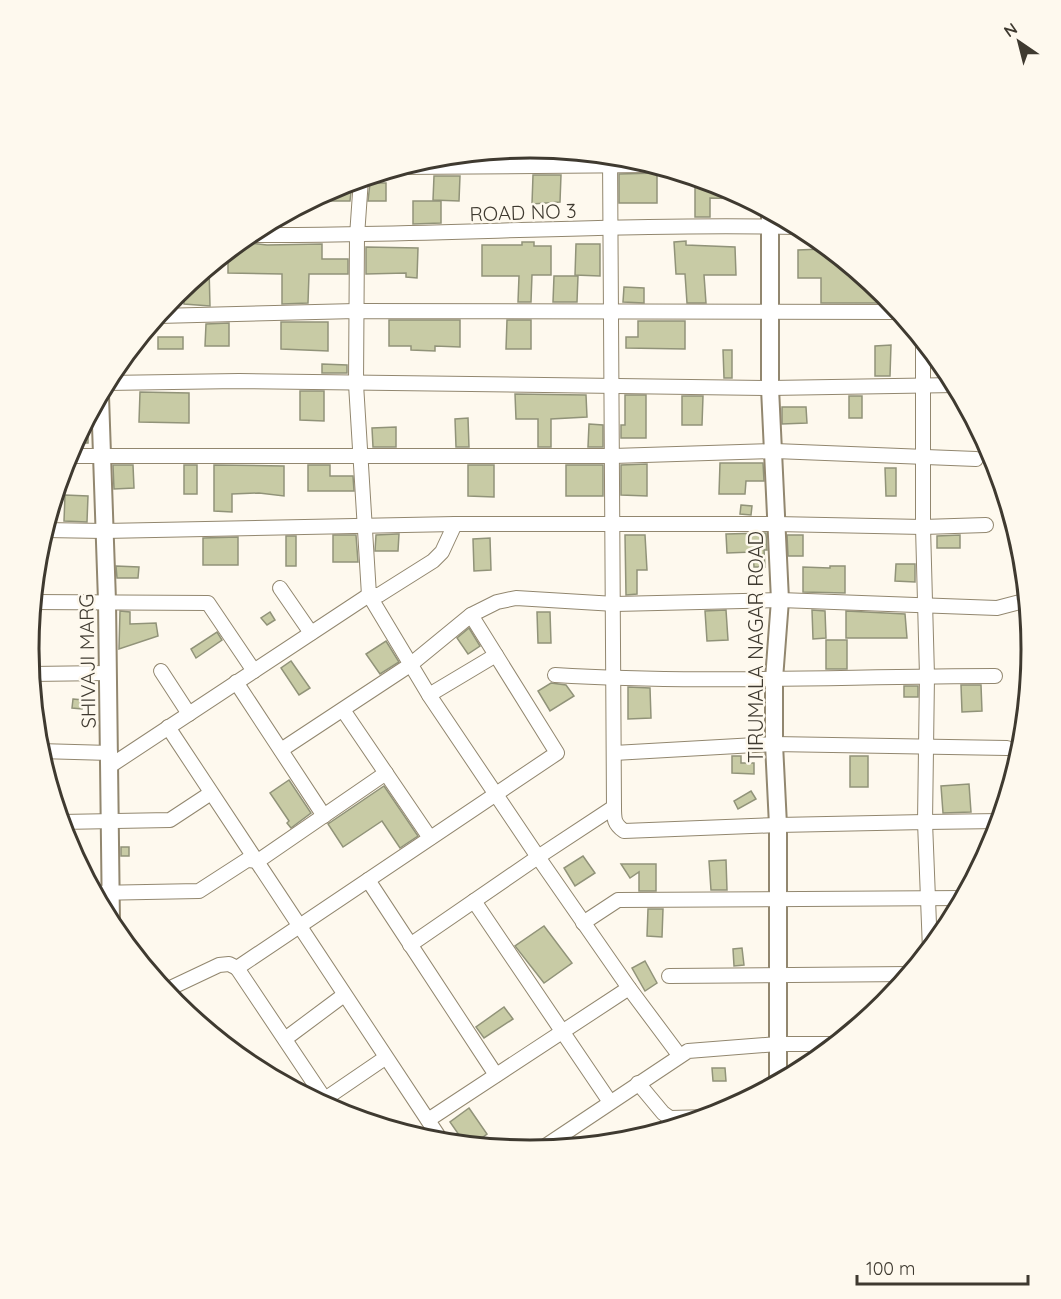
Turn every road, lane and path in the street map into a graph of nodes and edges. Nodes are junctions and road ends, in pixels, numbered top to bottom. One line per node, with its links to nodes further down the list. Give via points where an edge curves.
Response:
1 (583, 161): 3 (street)
2 (610, 164): 7 (street)
3 (444, 165)
4 (360, 188): 9 (street)
5 (767, 219): 7 (street, ROAD NO 3)
6 (771, 221): 12 (street, TIRUMALA NAGAR ROAD)
7 (611, 229): 9 (street, ROAD NO 3); 11 (street)
8 (267, 235): 9 (street, ROAD NO 3)
9 (357, 236): 10 (street)
10 (356, 311): 11 (street); 14 (street); 17 (street)
11 (612, 311): 12 (street); 20 (street)
12 (771, 312): 13 (street); 21 (street, TIRUMALA NAGAR ROAD)
13 (888, 312)
14 (170, 316)
15 (922, 353): 18 (street)
16 (118, 383): 17 (street)
17 (356, 384): 20 (street); 24 (street)
18 (922, 385): 19 (street); 21 (street); 28 (street)
19 (944, 385)
20 (612, 387): 21 (street); 27 (street)
21 (770, 388): 23 (street, TIRUMALA NAGAR ROAD)
22 (100, 414): 26 (street, SHIVAJI MARG)
23 (775, 451): 27 (street); 28 (street); 32 (street, TIRUMALA NAGAR ROAD)
24 (361, 455): 26 (street); 27 (street); 33 (street)
25 (78, 456): 26 (street)
26 (101, 456): 37 (street, SHIVAJI MARG)
27 (613, 456): 31 (street)
28 (924, 458): 29 (street); 35 (street)
29 (976, 459)
30 (455, 524): 31 (street); 33 (street); 39 (street, via 442,552 433,561 379,595)
31 (613, 524): 32 (street); 44 (street)
32 (776, 524): 35 (street); 40 (street, TIRUMALA NAGAR ROAD)
33 (363, 525): 37 (street); 39 (street)
34 (986, 525): 35 (street)
35 (923, 527): 45 (street)
36 (54, 530): 37 (street)
37 (104, 531): 42 (street, SHIVAJI MARG)
38 (280, 588): 47 (street)
39 (369, 595): 47 (street); 49 (street)
40 (780, 600): 44 (street); 45 (street); 58 (street, TIRUMALA NAGAR ROAD)
41 (41, 602): 42 (street)
42 (107, 602): 51 (street, via 208,603); 52 (street, SHIVAJI MARG)
43 (1020, 602): 45 (street, via 997,608)
44 (615, 604): 46 (street, via 516,598); 57 (street)
45 (925, 605): 55 (street)
46 (471, 615): 48 (street); 49 (street)
47 (311, 633): 51 (street)
48 (496, 655): 60 (street); 73 (street, via 558,753)
49 (410, 665): 60 (street); 61 (street)
50 (161, 671): 62 (street)
51 (254, 671): 59 (street)
52 (107, 673): 53 (street); 70 (street, SHIVAJI MARG)
53 (40, 674)
54 (555, 675): 57 (street)
55 (927, 676): 56 (street); 58 (street); 65 (street)
56 (995, 676)
57 (614, 678): 58 (street); 69 (street)
58 (774, 679): 64 (street, TIRUMALA NAGAR ROAD)
59 (236, 682): 62 (street); 67 (street)
60 (429, 695): 73 (street)
61 (343, 710): 67 (street); 71 (street)
62 (189, 714): 63 (street)
63 (168, 727): 70 (street); 72 (street)
64 (774, 744): 65 (street); 69 (street); 80 (street, TIRUMALA NAGAR ROAD)
65 (926, 747): 66 (street); 79 (street)
66 (1007, 748)
67 (280, 750): 75 (street)
68 (50, 753): 70 (street)
69 (614, 753): 74 (street)
70 (110, 759): 78 (street, SHIVAJI MARG)
71 (386, 772): 75 (street); 81 (street)
72 (211, 793): 78 (street, via 170,820); 83 (street)
73 (496, 794): 81 (street); 82 (street)
74 (614, 807): 80 (street, via 616,826 624,831); 82 (street)
75 (324, 816): 83 (street)
76 (991, 821): 79 (street)
77 (70, 822): 78 (street)
78 (109, 822): 85 (street, SHIVAJI MARG)
79 (925, 822): 80 (street); 87 (street)
80 (778, 825): 89 (street, TIRUMALA NAGAR ROAD)
81 (430, 838): 84 (street)
82 (538, 857): 90 (street); 91 (street)
83 (258, 861): 86 (street, via 247,860 199,891); 92 (street)
84 (368, 880): 92 (street); 94 (street)
85 (102, 890)
86 (103, 892)
87 (928, 898): 88 (street); 89 (street); 93 (street)
88 (954, 898)
89 (777, 899): 91 (street, via 618,900); 97 (street, TIRUMALA NAGAR ROAD)
90 (474, 901): 94 (street); 102 (street)
91 (583, 923): 100 (street)
92 (299, 927): 95 (street); 101 (street)
93 (929, 936)
94 (410, 945): 109 (street)
95 (237, 968): 99 (street, via 219,965); 103 (street)
96 (900, 974): 97 (street)
97 (779, 975): 98 (street); 104 (street, TIRUMALA NAGAR ROAD)
98 (669, 976)
99 (173, 987)
100 (629, 988): 102 (street); 106 (street)
101 (344, 995): 103 (street); 107 (street)
102 (562, 1031): 109 (street); 113 (street)
103 (285, 1039): 111 (street)
104 (778, 1044): 105 (street); 106 (street, via 697,1048); 108 (street, TIRUMALA NAGAR ROAD)
105 (823, 1044)
106 (679, 1055): 110 (street)
107 (385, 1058): 112 (street); 115 (street)
108 (778, 1074)
109 (496, 1075): 115 (street)
110 (638, 1083): 113 (street); 114 (street, via 663,1113)
111 (319, 1093)
112 (332, 1099)
113 (610, 1102): 117 (street)
114 (679, 1118)
115 (428, 1120): 116 (street)
116 (436, 1132)
117 (554, 1140)

